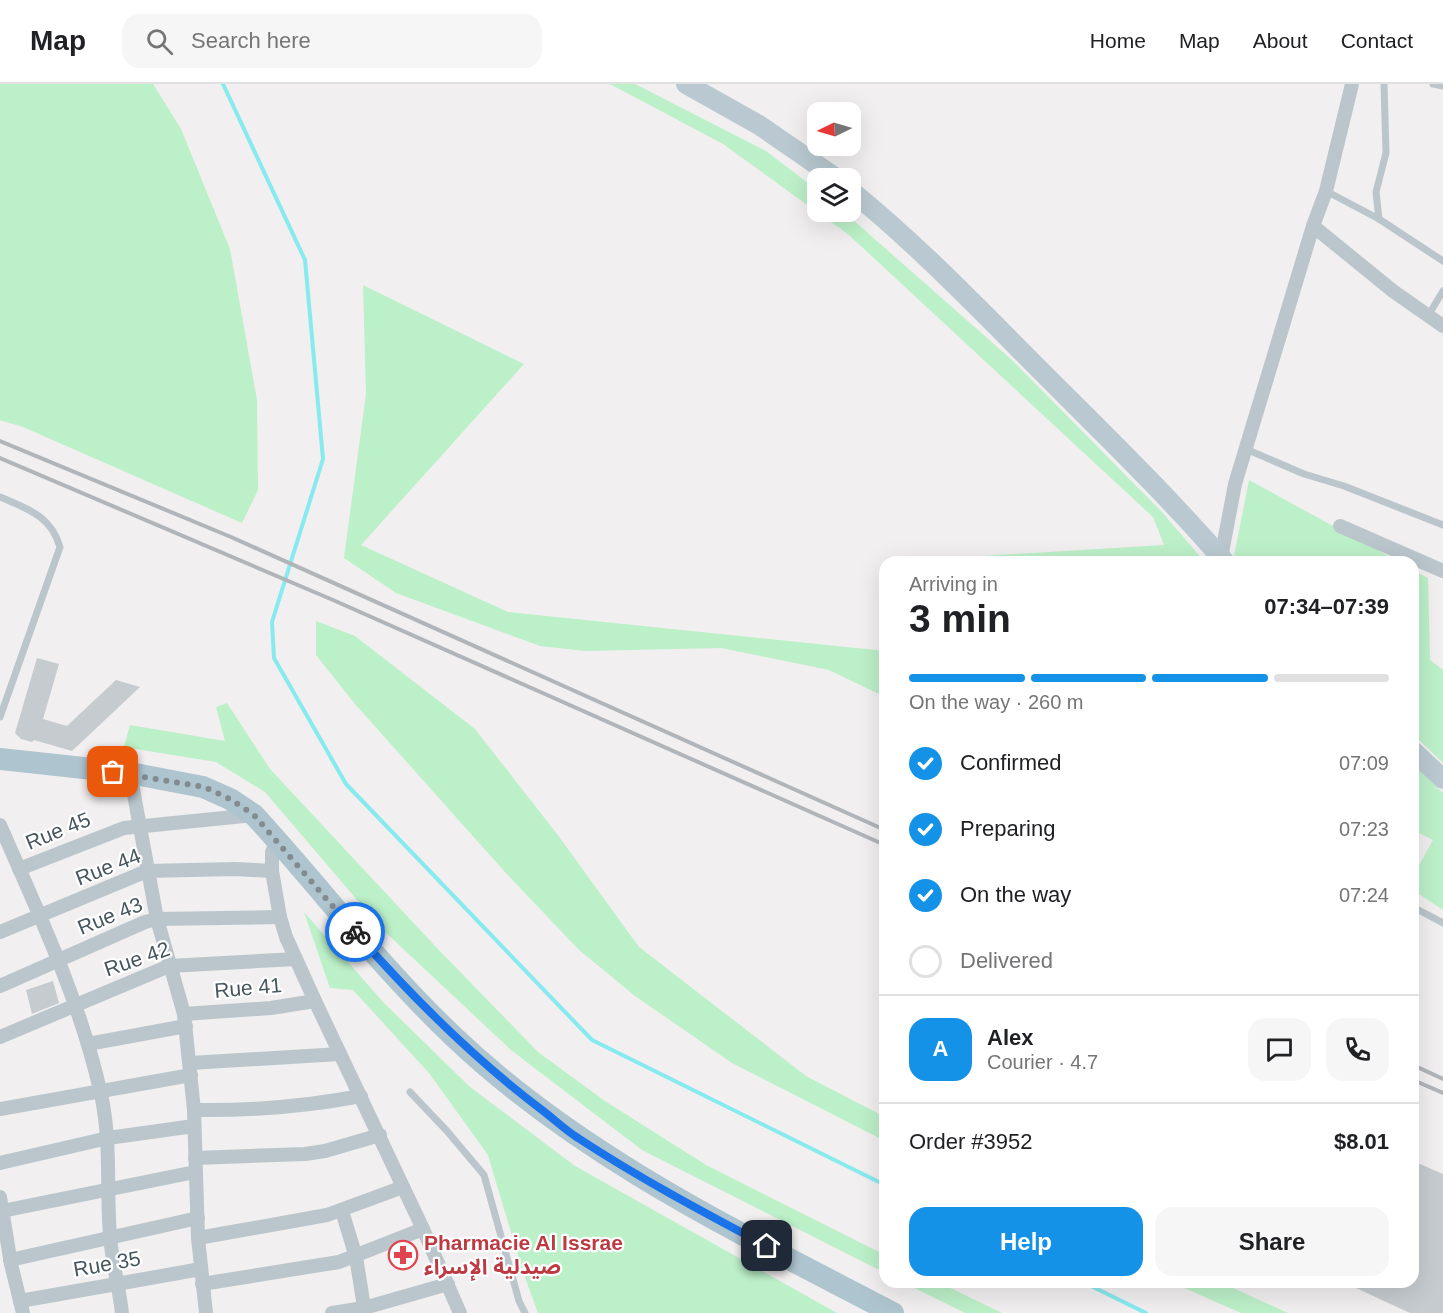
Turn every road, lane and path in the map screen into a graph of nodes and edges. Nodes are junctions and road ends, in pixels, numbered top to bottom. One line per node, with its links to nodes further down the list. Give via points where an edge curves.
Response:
1 (686, 84): 6 (main road, via 759,125)
2 (1352, 84): 7 (street)
3 (1384, 84): 9 (lane, via 1386,153 1376,192)
4 (1433, 84): 5 (lane)
5 (1443, 86)
6 (821, 168)
7 (1326, 191): 9 (lane); 10 (street)
8 (861, 198): 19 (main road, via 1008,337)
9 (1379, 219): 11 (lane)
10 (1312, 226): 13 (street); 15 (street)
11 (1443, 261)
12 (1443, 291): 13 (lane)
13 (1428, 316): 14 (street)
14 (1443, 326)
15 (1246, 449): 17 (lane); 20 (street, via 1235,484)
16 (0, 497): 24 (lane, via 47,522 60,548)
17 (1443, 525)
18 (1340, 526): 21 (street)
19 (1219, 556)
20 (1224, 556)
21 (1409, 556)
22 (1419, 561): 23 (street)
23 (1443, 571)
24 (0, 717)
25 (1419, 757): 28 (main road)
26 (0, 759): 27 (main road)
27 (130, 774): 29 (main road, via 204,787); 31 (street)
28 (1443, 779)
29 (254, 815): 31 (street, Rue 45); 32 (main road)
30 (0, 825): 33 (street)
31 (140, 825): 33 (street, Rue 45, via 109,833); 34 (street)
32 (277, 841): 35 (street, via 272,852); 83 (main road, via 387,968 454,1037 520,1094 577,1137 672,1195)
33 (19, 869): 37 (street)
34 (147, 871): 35 (street, Rue 44); 37 (street, Rue 44); 39 (street)
35 (272, 871): 38 (street)
36 (1419, 910): 40 (lane)
37 (40, 916): 41 (street, Rue 44); 43 (street)
38 (280, 917): 39 (street, Rue 43); 42 (street)
39 (157, 919): 43 (street, Rue 43); 44 (street)
40 (1443, 923)
41 (0, 932)
42 (296, 959): 44 (street, Rue 42); 46 (street)
43 (58, 961): 45 (street, Rue 43); 47 (street)
44 (169, 966): 47 (street, Rue 42); 48 (street)
45 (0, 986)
46 (315, 1001): 48 (street, Rue 41); 51 (street)
47 (75, 1006): 49 (street, Rue 42); 50 (street)
48 (185, 1020): 50 (street, Rue 41); 52 (street)
49 (0, 1037)
50 (88, 1044): 53 (street)
51 (340, 1054): 52 (street); 55 (street)
52 (190, 1069): 53 (street); 57 (street)
53 (100, 1091): 56 (street); 60 (street)
54 (410, 1092): 82 (lane, via 484,1174)
55 (361, 1096): 57 (street, via 267,1109); 59 (street)
56 (0, 1109)
57 (194, 1110): 58 (street)
58 (194, 1126): 60 (street); 62 (street)
59 (380, 1135): 62 (street, via 325,1151); 63 (street)
60 (108, 1138): 61 (street); 64 (street)
61 (0, 1163)
62 (195, 1165): 64 (street); 67 (street)
63 (403, 1187): 65 (street); 68 (street)
64 (109, 1189): 66 (street); 69 (street)
65 (342, 1211): 70 (street); 71 (street)
66 (2, 1214): 72 (street)
67 (198, 1218): 69 (street); 70 (street)
68 (423, 1229): 71 (street, Rue 35); 75 (street)
69 (110, 1238): 72 (street); 74 (street)
70 (198, 1238): 73 (street)
71 (356, 1257): 73 (street, Rue 35); 77 (street)
72 (10, 1260): 76 (street)
73 (201, 1276): 74 (street, Rue 35); 79 (street)
74 (118, 1283): 76 (street, Rue 35); 78 (street)
75 (448, 1284): 77 (street); 81 (street)
76 (22, 1307)
77 (364, 1310): 80 (street)
78 (122, 1313)
79 (206, 1313)
80 (333, 1313)
81 (460, 1313)
82 (525, 1313)
83 (893, 1313)

